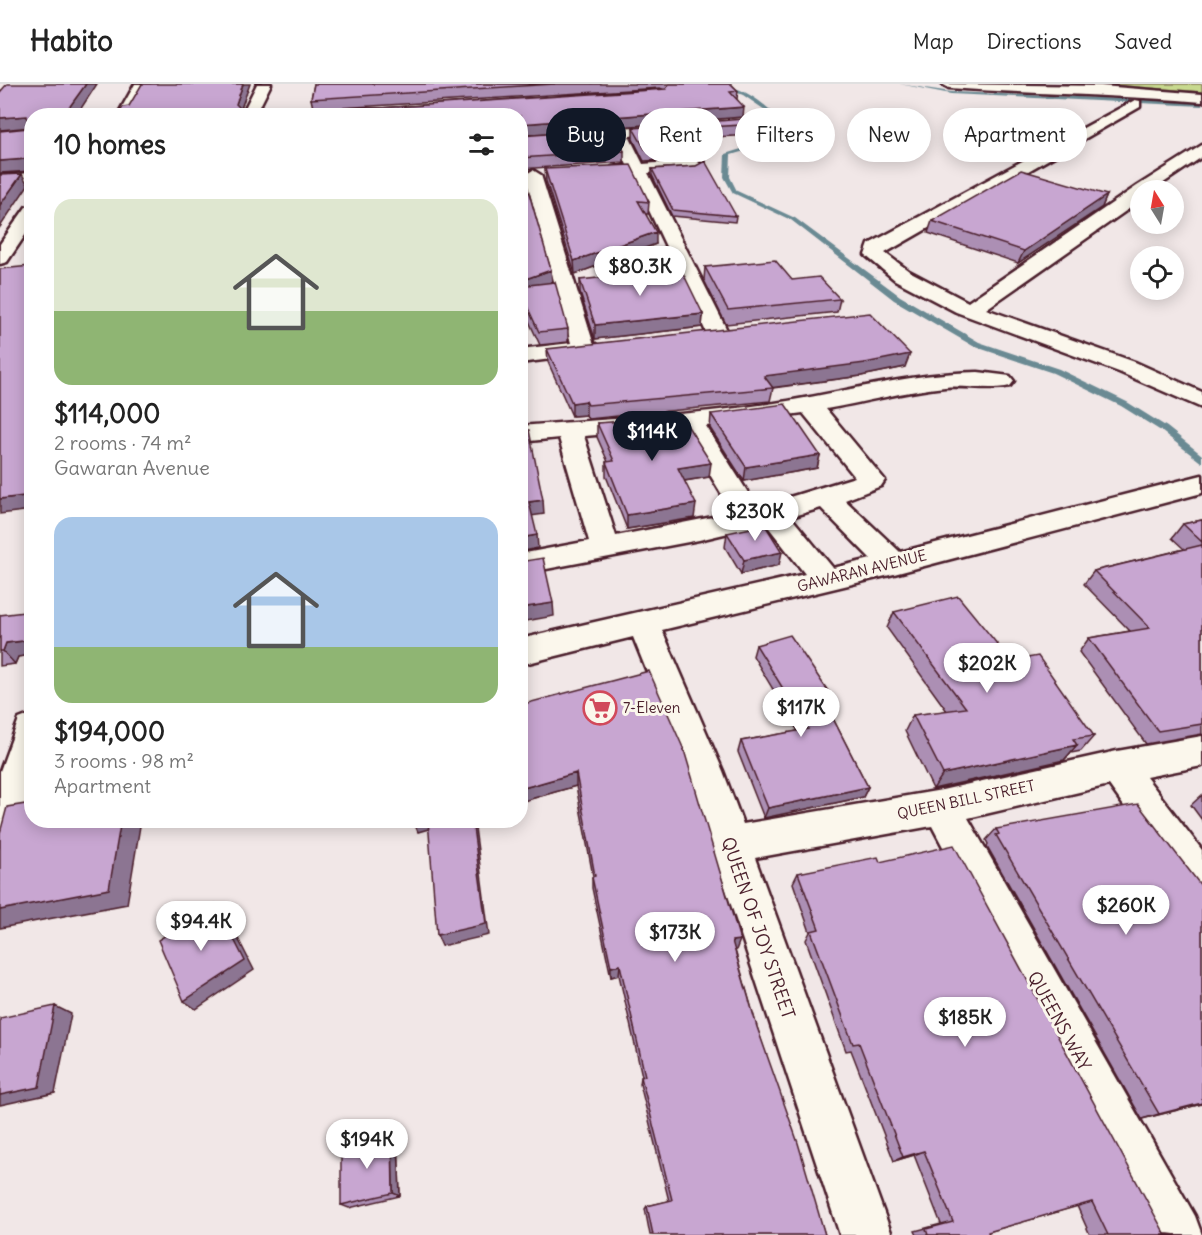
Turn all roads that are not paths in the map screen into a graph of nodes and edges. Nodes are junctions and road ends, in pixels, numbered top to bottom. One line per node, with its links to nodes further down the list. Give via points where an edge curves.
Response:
1 (142, 84): 6 (street)
2 (264, 84): 7 (street)
3 (949, 84): 4 (street)
4 (1202, 98)
5 (1135, 104): 22 (street, via 876,248 875,255 898,275)
6 (128, 108)
7 (252, 108)
8 (546, 138): 9 (street)
9 (528, 139)
10 (626, 146): 13 (street)
11 (1202, 150): 18 (street)
12 (695, 165): 13 (street)
13 (637, 169): 14 (street); 24 (street)
14 (603, 171)
15 (533, 175): 27 (street)
16 (24, 178): 17 (street)
17 (0, 180)
18 (1159, 180)
19 (1130, 200): 22 (street)
20 (24, 223): 21 (street)
21 (0, 258)
22 (971, 309): 30 (street, via 1127,367)
23 (742, 332): 24 (street)
24 (718, 334): 25 (street)
25 (696, 337)
26 (606, 346): 27 (street)
27 (584, 349): 28 (street)
28 (528, 355)
29 (1002, 381): 31 (street, via 951,378)
30 (1202, 401)
31 (809, 405): 32 (street); 36 (street, via 872,480)
32 (690, 421): 33 (street); 37 (street)
33 (569, 429): 34 (street); 38 (street)
34 (528, 433)
35 (1202, 484): 40 (street, GAWARAN AVENUE)
36 (827, 498): 37 (street); 40 (street)
37 (761, 515): 38 (street); 41 (street)
38 (605, 547): 39 (street)
39 (528, 562)
40 (894, 564): 41 (street, GAWARAN AVENUE)
41 (826, 580): 42 (street, GAWARAN AVENUE)
42 (643, 624): 43 (street, GAWARAN AVENUE); 49 (street, QUEEN OF JOY STREET, via 705,771)
43 (528, 650)
44 (22, 746): 48 (street)
45 (1202, 751): 46 (street, QUEEN BILL STREET)
46 (1118, 767): 47 (street, QUEEN BILL STREET); 50 (street)
47 (942, 807): 49 (street, QUEEN BILL STREET); 52 (street, QUEENS WAY)
48 (0, 828)
49 (729, 844): 51 (street, QUEEN OF JOY STREET)
50 (1202, 882)
51 (866, 1235)
52 (1176, 1235)

